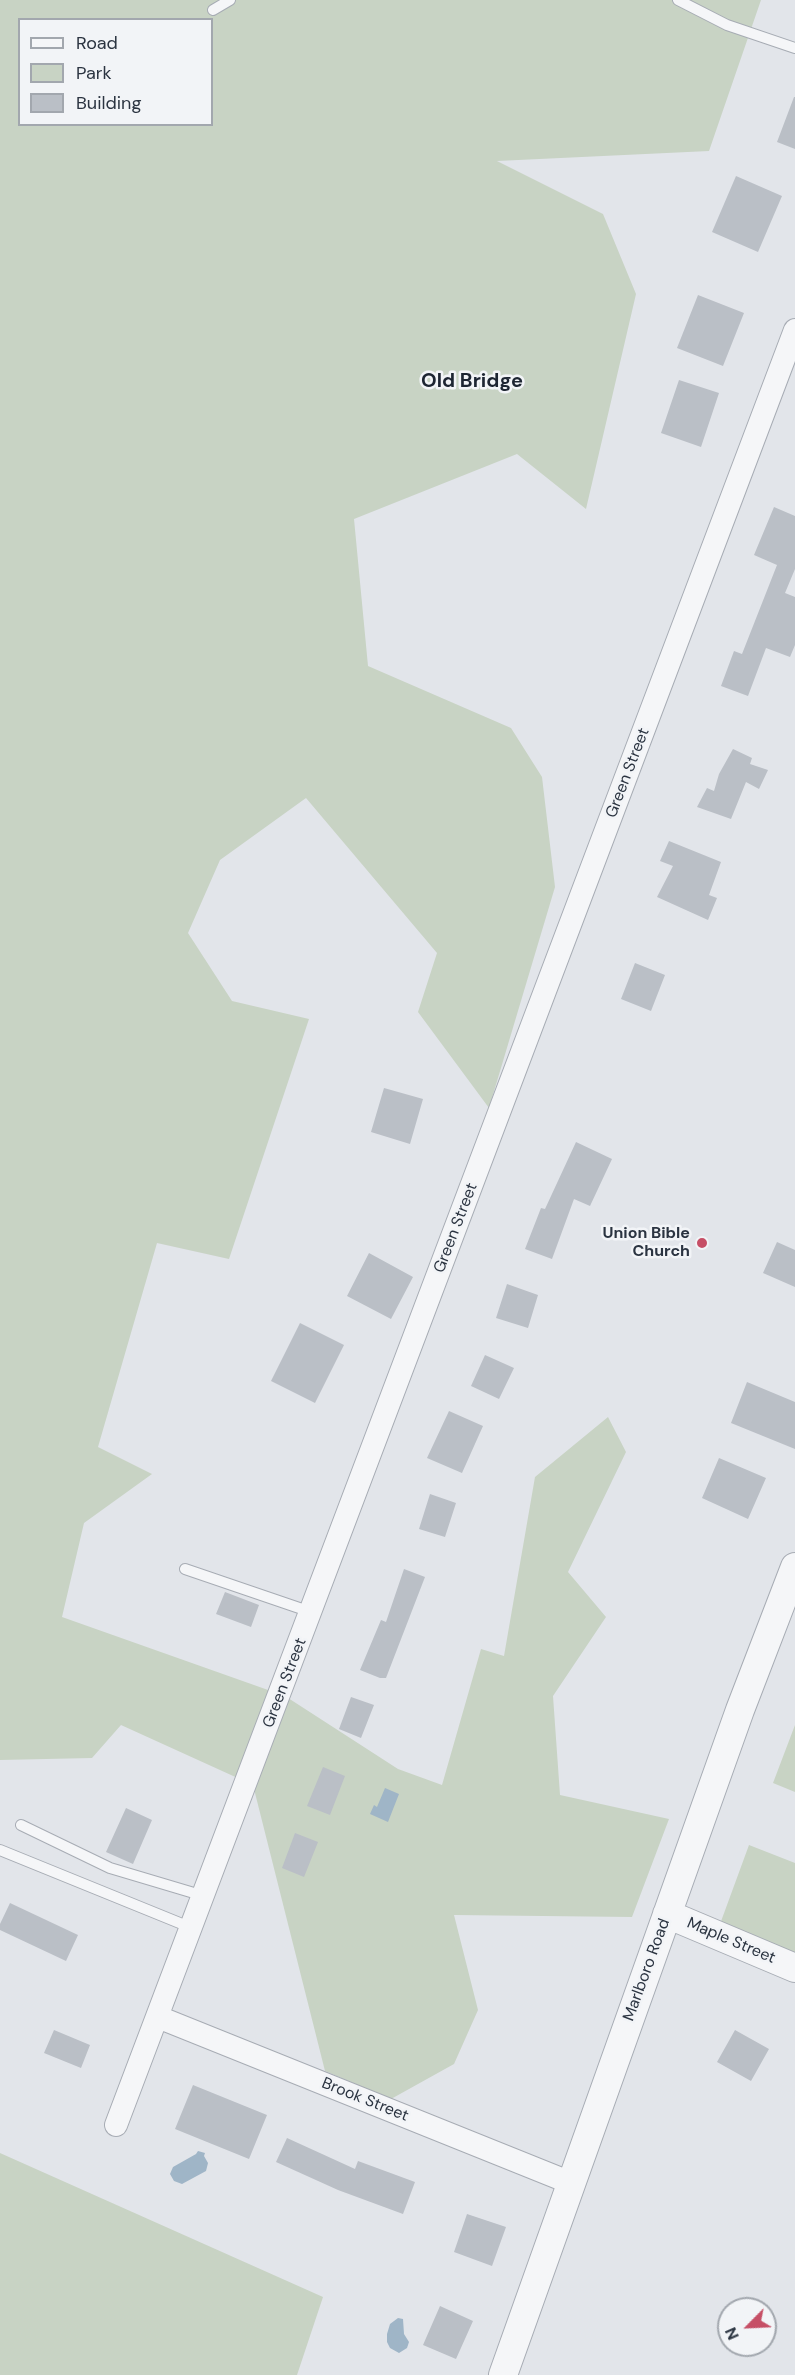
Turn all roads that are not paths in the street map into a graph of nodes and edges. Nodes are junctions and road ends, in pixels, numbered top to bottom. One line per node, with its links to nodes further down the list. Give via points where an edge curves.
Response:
1 (230, 0): 3 (lane)
2 (678, 0): 4 (lane, via 727,25)
3 (213, 10)
4 (795, 48)
5 (795, 330): 8 (street, Green Street)
6 (795, 1567): 12 (street, Marlboro Road)
7 (185, 1569): 8 (lane)
8 (311, 1612): 11 (street, Green Street)
9 (21, 1825): 11 (lane, via 110,1868)
10 (0, 1850): 13 (lane)
11 (204, 1896): 13 (street, Green Street)
12 (667, 1914): 14 (street, Maple Street); 17 (street, Marlboro Road)
13 (192, 1928): 15 (street, Green Street)
14 (795, 1968)
15 (158, 2017): 16 (street, Green Street); 17 (street, Brook Street)
16 (116, 2125)
17 (571, 2183): 18 (street, Marlboro Road)
18 (503, 2375)

